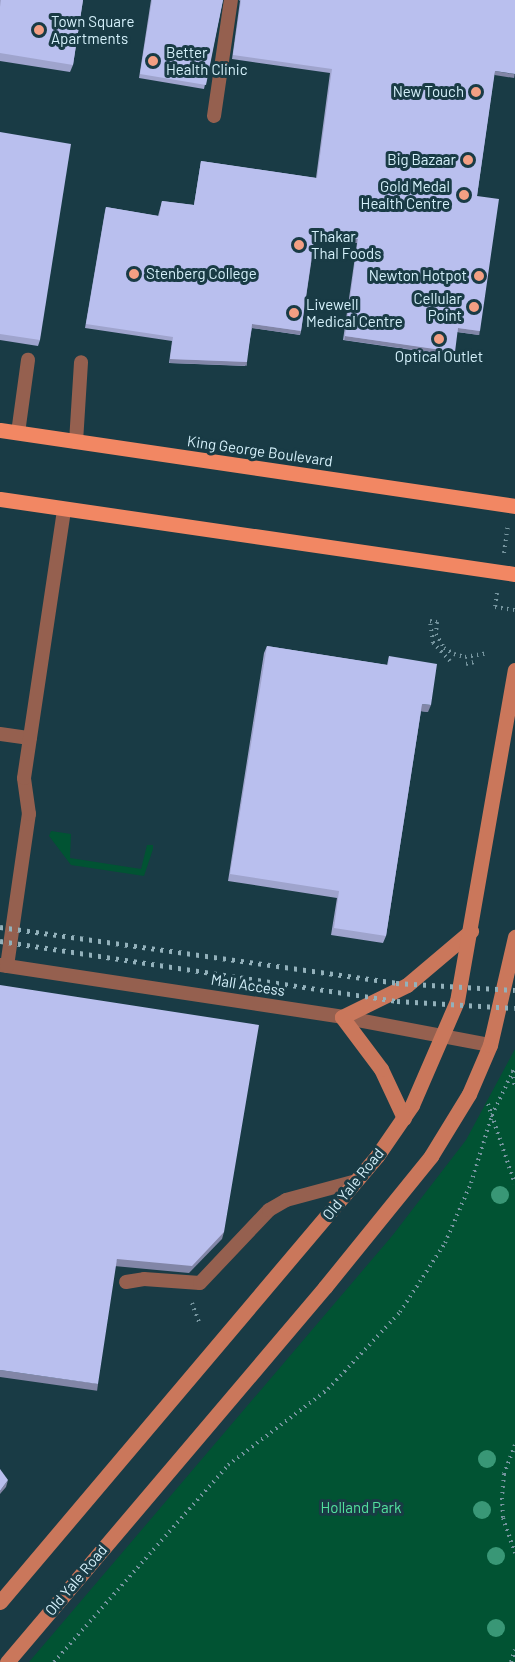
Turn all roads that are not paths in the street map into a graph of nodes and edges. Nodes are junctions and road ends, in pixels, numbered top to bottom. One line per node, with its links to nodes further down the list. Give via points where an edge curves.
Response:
1 (231, 0): 2 (lane)
2 (214, 116)
3 (28, 360): 6 (lane)
4 (81, 362): 7 (lane)
5 (0, 430): 6 (main road, King George Boulevard)
6 (18, 433): 7 (main road, King George Boulevard)
7 (76, 442): 9 (main road, King George Boulevard)
8 (0, 499): 10 (main road)
9 (513, 506)
10 (64, 508): 11 (main road); 14 (lane)
11 (508, 573)
12 (515, 670): 15 (main road, Old Yale Road)
13 (0, 734): 14 (lane)
14 (30, 738): 17 (lane, via 24,778 29,814)
15 (471, 932): 18 (main road, via 407,985); 19 (main road, Old Yale Road)
16 (515, 937): 20 (main road, Old Yale Road)
17 (4, 965): 18 (lane, Mall Access)
18 (342, 1017): 19 (lane, Mall Access); 21 (main road, via 381,1069)
19 (445, 1036): 20 (lane, Mall Access); 21 (main road, Old Yale Road)
20 (490, 1045): 25 (main road, Old Yale Road, via 469,1094 416,1176)
21 (404, 1118): 22 (main road, Old Yale Road)
22 (357, 1180): 23 (lane, via 286,1200 255,1221 200,1282); 24 (main road, Old Yale Road)
23 (126, 1282)
24 (0, 1602)
25 (7, 1662)

